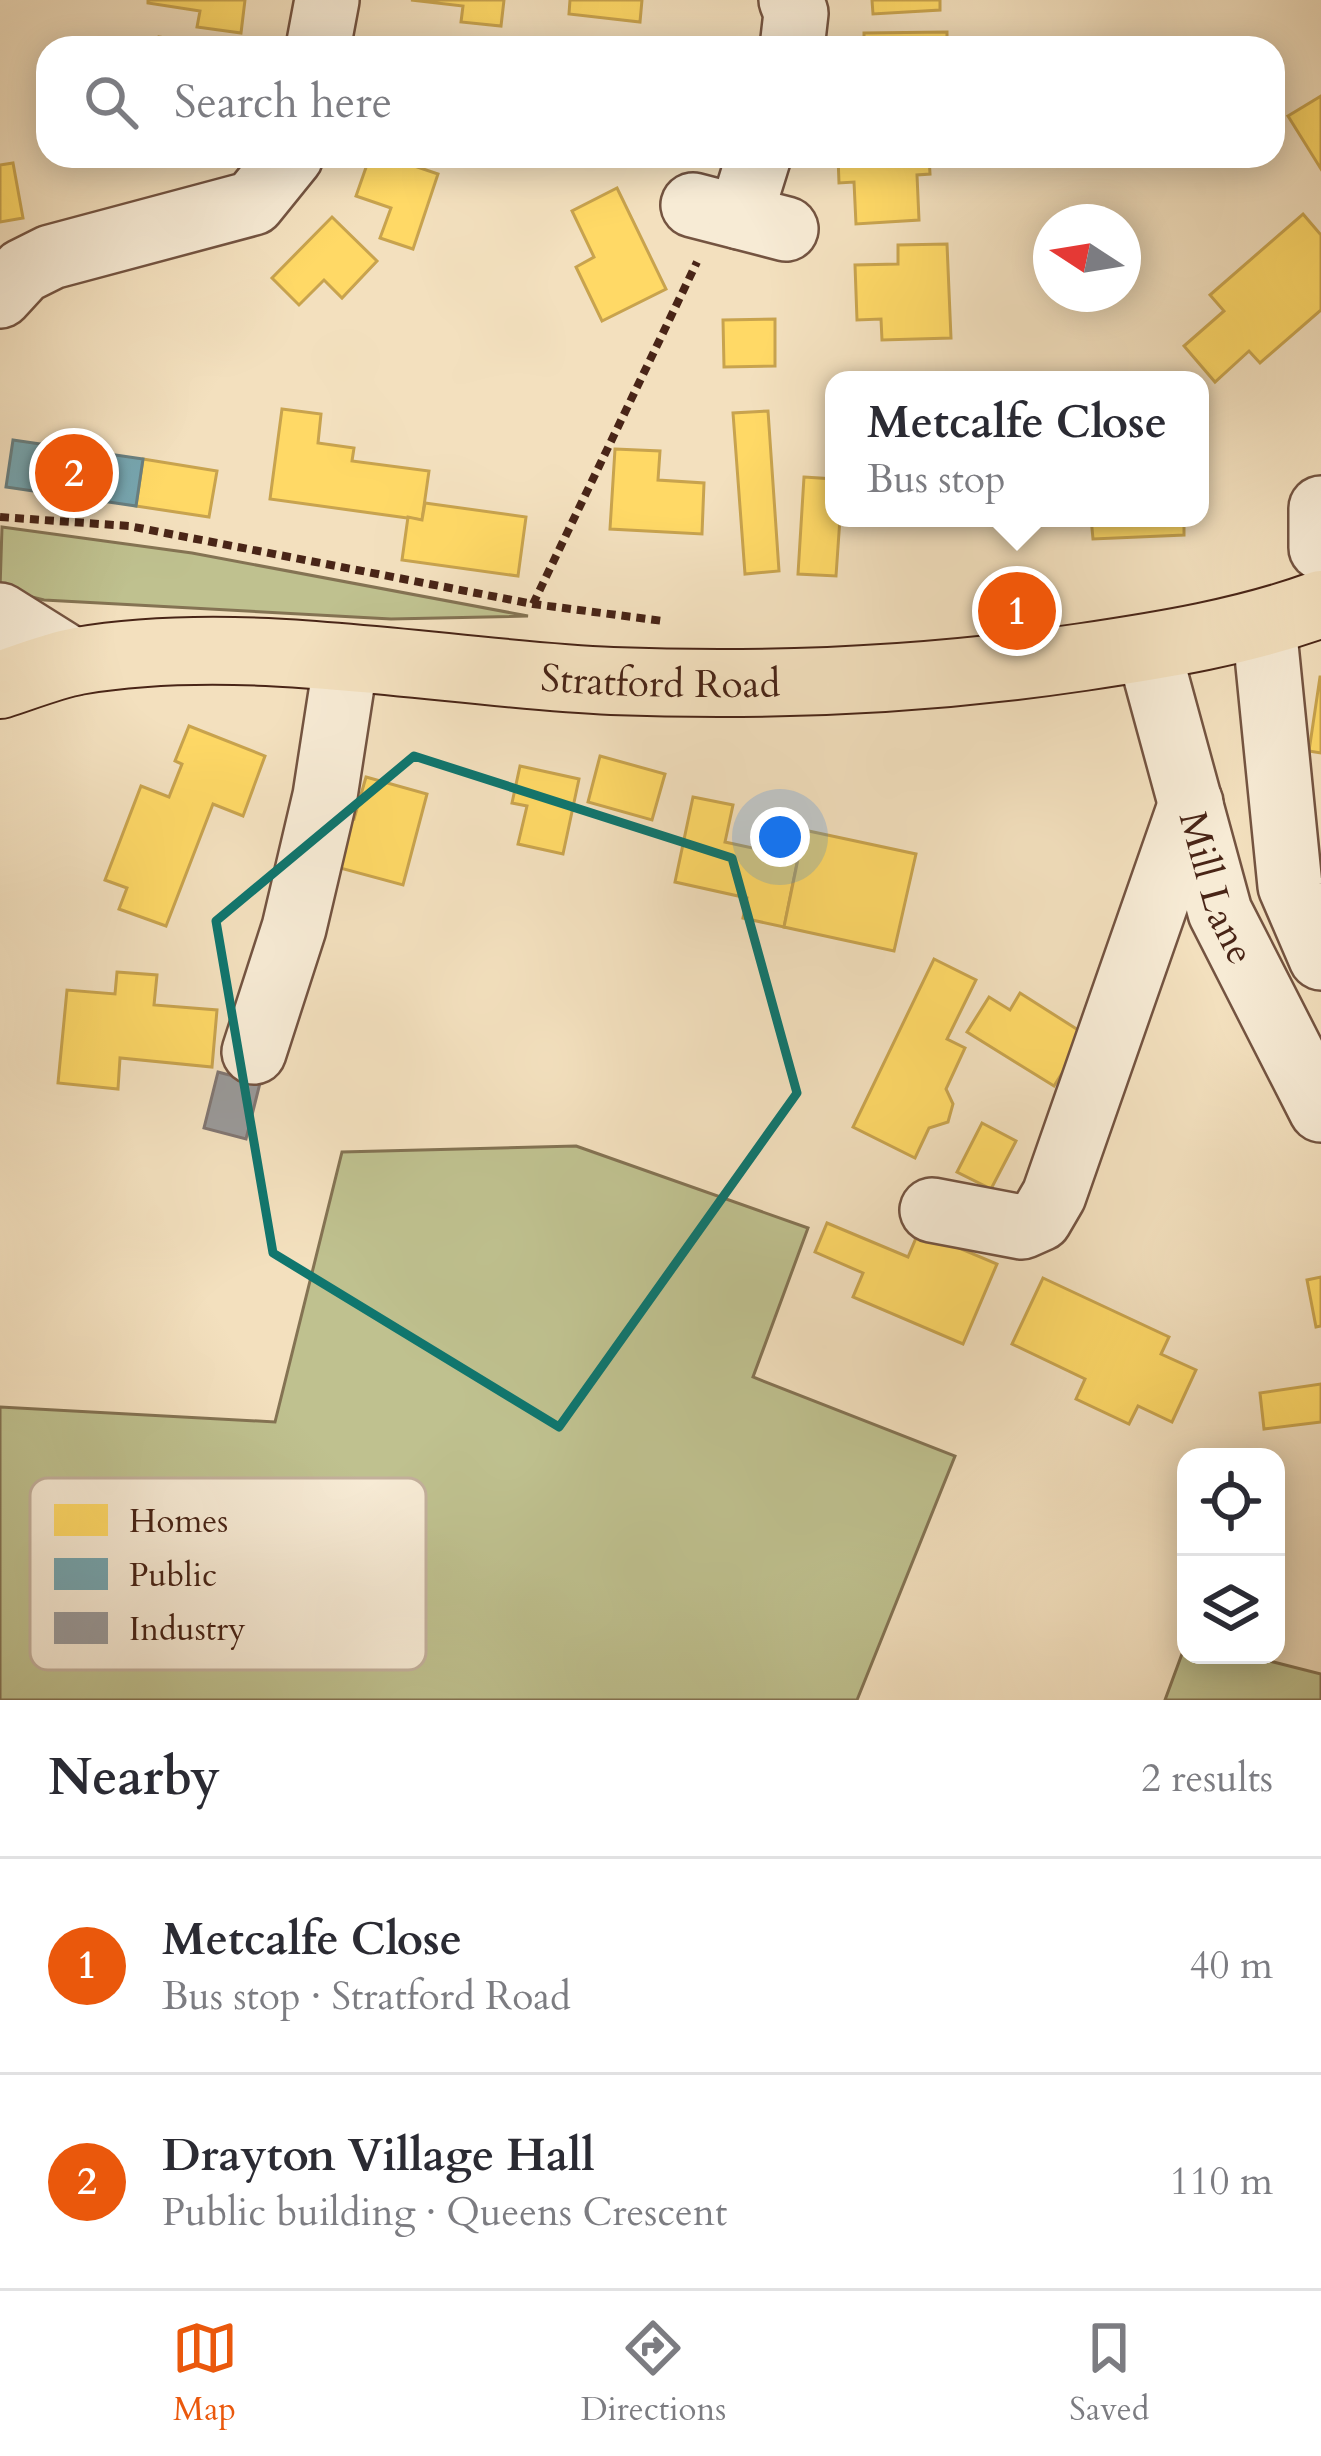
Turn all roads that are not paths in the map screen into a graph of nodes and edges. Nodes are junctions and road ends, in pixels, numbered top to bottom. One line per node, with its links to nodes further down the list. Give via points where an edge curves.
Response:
1 (327, 0): 3 (street)
2 (791, 0): 4 (street)
3 (320, 36)
4 (793, 36)
5 (281, 168): 8 (street, via 253,203 51,257)
6 (753, 168): 7 (street)
7 (735, 216)
8 (0, 296)
9 (1321, 508): 10 (street)
10 (1321, 548)
11 (1293, 614): 13 (main road, Stratford Road); 18 (street, via 1290,886)
12 (0, 615): 15 (street)
13 (1148, 648): 14 (main road, Stratford Road, via 817,681 613,681); 17 (street, Mill Lane)
14 (346, 660): 15 (main road, Stratford Road, via 164,651); 19 (street, via 315,840)
15 (74, 662): 16 (main road, Stratford Road)
16 (0, 685)
17 (1191, 803): 20 (street, Mill Lane, via 1220,912); 21 (street, via 1040,1219 1022,1227)
18 (1321, 958)
19 (254, 1052)
20 (1321, 1110)
21 (932, 1210)

